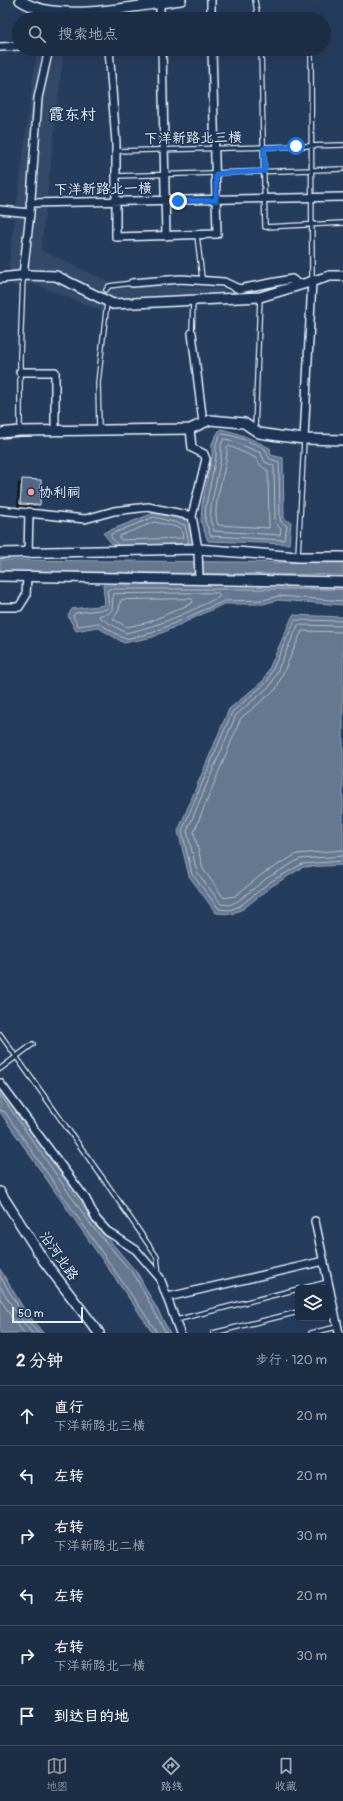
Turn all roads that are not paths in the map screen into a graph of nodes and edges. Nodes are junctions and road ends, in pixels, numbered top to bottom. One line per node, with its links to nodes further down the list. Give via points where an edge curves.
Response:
1 (20, 0): 7 (street)
2 (182, 0): 5 (street)
3 (211, 0): 10 (street)
4 (254, 0): 11 (lane)
5 (160, 3): 6 (street); 9 (street)
6 (126, 4): 8 (street)
7 (43, 12)
8 (83, 12)
9 (160, 12)
10 (211, 12)
11 (257, 12)
12 (12, 46): 13 (street)
13 (0, 47)
14 (47, 56): 38 (street, via 38,98)
15 (109, 56): 25 (street)
16 (162, 56): 23 (street)
17 (212, 56): 24 (street)
18 (262, 56): 22 (lane)
19 (311, 56): 21 (lane)
20 (343, 145): 21 (lane, 下洋新路北三横)
21 (312, 146): 22 (lane, 下洋新路北三横); 27 (lane)
22 (264, 148): 24 (lane, 下洋新路北三横); 28 (lane)
23 (164, 149): 24 (lane, 下洋新路北三横); 25 (lane, 下洋新路北三横); 30 (street)
24 (215, 149): 29 (street)
25 (116, 151): 31 (street)
26 (343, 169): 27 (lane)
27 (312, 170): 28 (lane); 33 (lane)
28 (265, 171): 29 (lane); 34 (lane)
29 (216, 174): 30 (lane); 35 (street)
30 (165, 175): 31 (lane); 36 (street)
31 (116, 176): 37 (street)
32 (343, 197): 33 (street, 下洋新路北一横)
33 (312, 198): 34 (street, 下洋新路北一横); 42 (lane)
34 (266, 199): 35 (street, 下洋新路北一横); 42 (lane, via 265,227)
35 (216, 200): 36 (street, 下洋新路北一横); 43 (street, via 217,234)
36 (166, 201): 37 (street, 下洋新路北一横); 44 (street)
37 (116, 202): 38 (street, 下洋新路北一横); 44 (street, via 116,237)
38 (30, 203): 40 (street)
39 (0, 210): 40 (street)
40 (30, 213): 45 (street)
41 (343, 223): 42 (lane)
42 (312, 224): 49 (lane)
43 (197, 235): 44 (street); 48 (lane)
44 (166, 236)
45 (23, 275): 47 (street); 55 (street, via 56,276); 57 (lane)
46 (343, 276): 49 (street, via 330,276)
47 (0, 278)
48 (202, 278)
49 (312, 281): 51 (street); 65 (street)
50 (132, 283): 51 (street, via 181,279 224,282 239,289 292,279); 52 (lane, via 109,286)
51 (300, 285): 53 (street)
52 (106, 290)
53 (260, 297): 54 (street); 62 (lane)
54 (193, 300): 55 (street, via 113,304); 56 (lane)
55 (107, 301): 61 (lane, via 98,383)
56 (192, 333): 58 (street)
57 (20, 372): 60 (street, via 54,372); 63 (lane)
58 (203, 423): 59 (street); 62 (street, via 210,420 244,423)
59 (190, 429): 61 (street); 69 (street, via 192,448 204,454 206,459)
60 (55, 430): 61 (street); 63 (street)
61 (99, 430)
62 (254, 430): 65 (street, via 259,433)
63 (20, 431): 64 (street)
64 (0, 433)
65 (304, 439): 66 (street); 73 (lane)
66 (343, 440)
67 (0, 510): 68 (street)
68 (29, 512): 69 (street, via 85,519 114,511 148,507); 72 (street)
69 (192, 516): 70 (street)
70 (198, 549): 72 (street); 73 (street); 77 (street)
71 (0, 553): 72 (street)
72 (28, 554)
73 (298, 557): 74 (street)
74 (343, 557)
75 (0, 576): 76 (street)
76 (27, 576): 77 (street); 79 (street, via 26,596 19,607)
77 (199, 579): 78 (street)
78 (343, 582)
79 (0, 607)
80 (0, 1034): 87 (lane, via 157,1257)
81 (33, 1044): 82 (lane)
82 (0, 1069)
83 (0, 1083): 87 (street, via 86,1199 96,1219 107,1231 136,1250)
84 (0, 1192): 97 (street, 沿河北路, via 44,1262)
85 (315, 1221): 86 (street)
86 (324, 1262): 88 (street); 92 (street)
87 (160, 1278): 92 (street)
88 (328, 1282): 89 (lane); 90 (street)
89 (316, 1285)
90 (328, 1285)
91 (295, 1290): 95 (lane)
92 (168, 1297): 95 (street)
93 (331, 1304): 96 (street)
94 (295, 1313): 99 (lane)
95 (176, 1320): 98 (street)
96 (339, 1330): 100 (lane)
97 (99, 1333)
98 (180, 1333)
99 (213, 1333)
100 (311, 1333)

